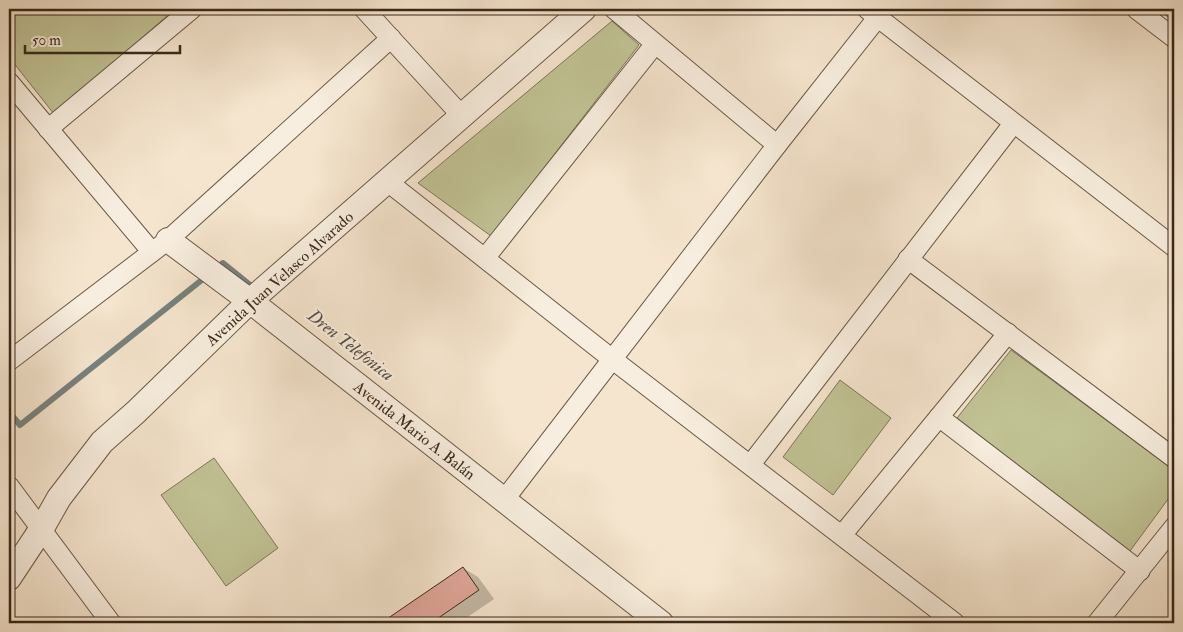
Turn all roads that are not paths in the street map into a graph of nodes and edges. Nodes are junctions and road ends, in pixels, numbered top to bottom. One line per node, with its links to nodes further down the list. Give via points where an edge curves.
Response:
1 (192, 9): 13 (street)
2 (364, 9): 7 (street)
3 (614, 9): 9 (street)
4 (1136, 9): 8 (street)
5 (581, 10): 11 (street, Avenida Juan Velasco Alvarado)
6 (873, 13): 12 (street); 14 (street)
7 (391, 38): 11 (street); 16 (street)
8 (1174, 38)
9 (655, 44): 14 (street); 18 (street)
10 (9, 82): 13 (street)
11 (461, 115): 15 (street, Avenida Juan Velasco Alvarado)
12 (1013, 124): 17 (street); 19 (street)
13 (48, 129): 16 (street)
14 (777, 145): 22 (street)
15 (388, 182): 18 (street); 20 (street, Avenida Juan Velasco Alvarado)
16 (160, 246): 20 (street, Avenida Mario A. Balán); 23 (street)
17 (1174, 247)
18 (485, 258): 22 (street)
19 (908, 259): 21 (street); 26 (street)
20 (250, 301): 28 (street, Avenida Mario A. Balán); 30 (street, Avenida Juan Velasco Alvarado, via 102,442 59,498)
21 (1008, 334): 24 (street); 25 (street)
22 (612, 359): 26 (street); 28 (street)
23 (9, 361)
24 (939, 417): 31 (street); 32 (street)
25 (1174, 458)
26 (751, 464): 31 (street)
27 (9, 486): 30 (street)
28 (504, 500): 35 (street, Avenida Mario A. Balán)
29 (1174, 527): 32 (street)
30 (42, 528): 33 (street, Avenida Juan Velasco Alvarado); 34 (street)
31 (842, 535): 36 (street)
32 (1140, 571): 37 (street)
33 (9, 578)
34 (111, 623)
35 (661, 623)
36 (955, 623)
37 (1097, 623)

